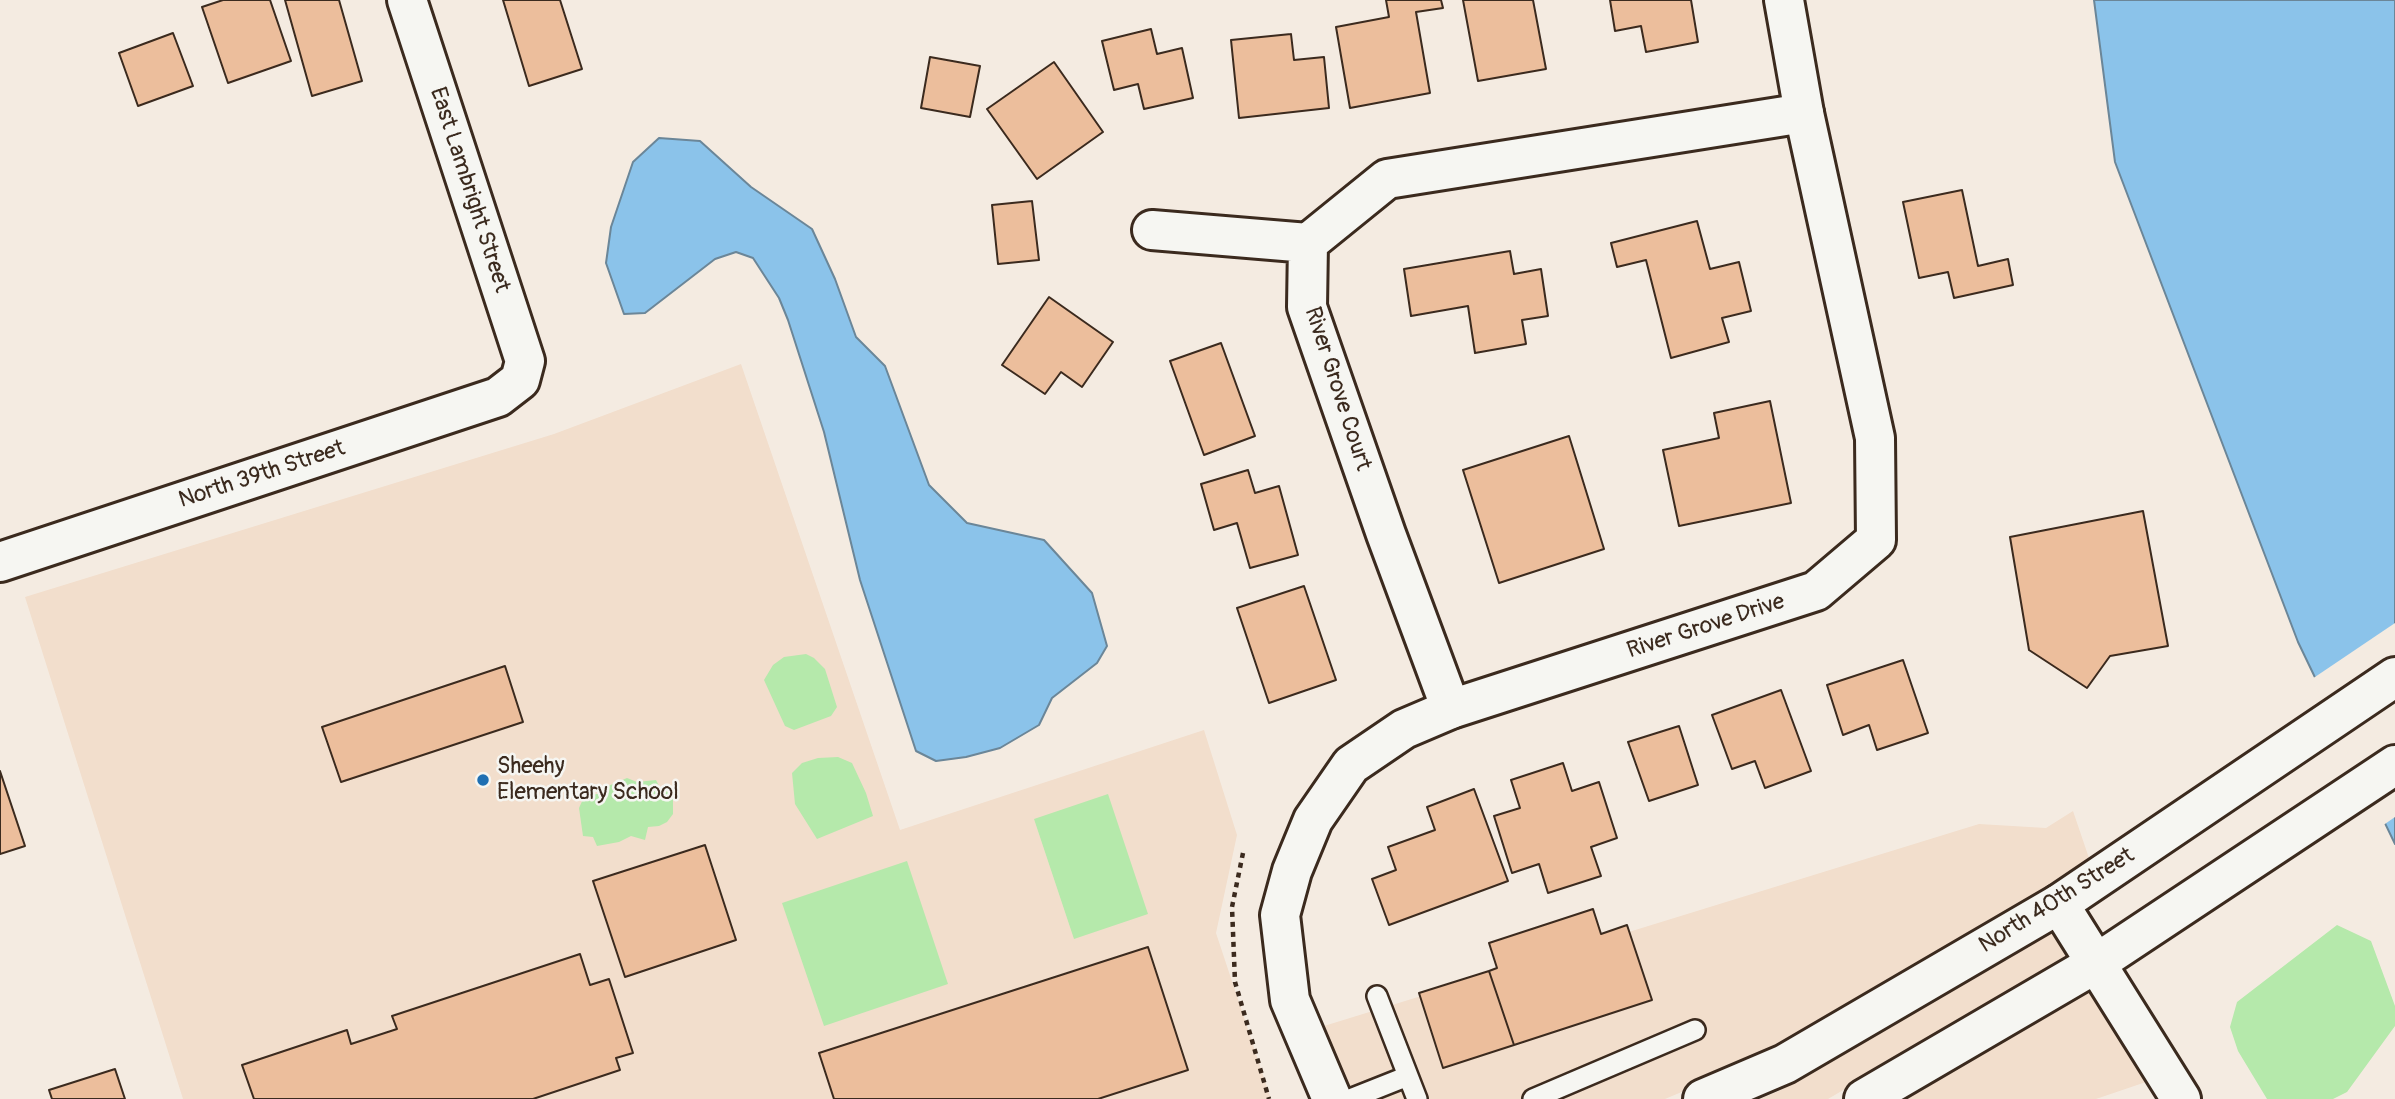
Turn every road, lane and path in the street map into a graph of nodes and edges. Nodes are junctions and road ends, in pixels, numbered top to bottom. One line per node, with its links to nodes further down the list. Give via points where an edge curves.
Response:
1 (407, 0): 6 (street, East Lambright Street, via 525,361)
2 (1784, 0): 3 (street, River Grove Drive)
3 (1804, 113): 5 (street, via 1387,179); 9 (street, River Grove Drive, via 1875,438 1876,540 1816,591)
4 (1152, 230): 5 (street)
5 (1308, 243): 9 (street, River Grove Court, via 1307,307)
6 (520, 380): 7 (street, North 39th Street, via 498,397)
7 (0, 562)
8 (2395, 677): 12 (street, North 40th Street)
9 (1451, 709): 18 (street, River Grove Drive, via 1404,729 1351,765 1313,820 1292,871 1280,915 1290,1000)
10 (2395, 765): 13 (street)
11 (1243, 853): 17 (path, via 1232,907 1235,982)
12 (2059, 904): 13 (street); 22 (street, North 40th Street, via 1785,1064)
13 (2095, 964): 23 (street); 24 (street)
14 (1377, 996): 16 (lane)
15 (1695, 1030): 21 (lane)
16 (1408, 1076): 19 (lane); 20 (lane)
17 (1269, 1099)
18 (1332, 1099)
19 (1350, 1099)
20 (1417, 1099)
21 (1533, 1099)
22 (1703, 1099)
23 (1864, 1099)
24 (2181, 1099)

